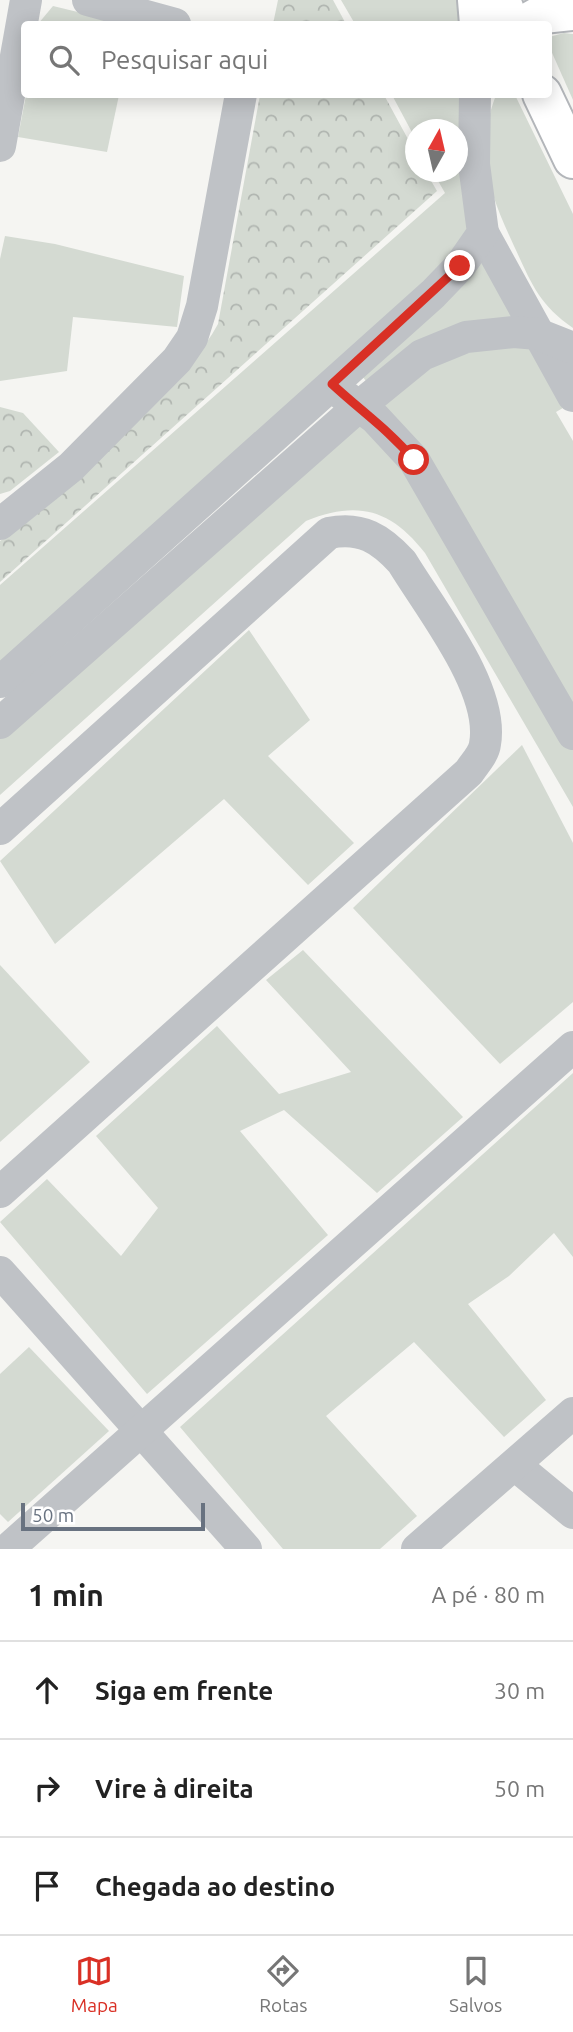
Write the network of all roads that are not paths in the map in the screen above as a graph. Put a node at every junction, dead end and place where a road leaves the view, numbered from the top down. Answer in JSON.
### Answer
{"nodes":[{"id":1,"x":26,"y":0,"type":"edge"},
{"id":2,"x":88,"y":0,"type":"edge"},
{"id":3,"x":573,"y":11,"type":"edge"},
{"id":4,"x":502,"y":14,"type":"edge"},
{"id":5,"x":22,"y":21,"type":"edge"},
{"id":6,"x":163,"y":21,"type":"edge"},
{"id":7,"x":21,"y":28,"type":"edge"},
{"id":8,"x":240,"y":98,"type":"edge"},
{"id":9,"x":475,"y":98,"type":"edge"},
{"id":10,"x":544,"y":98,"type":"edge"},
{"id":11,"x":0,"y":146,"type":"edge"},
{"id":12,"x":573,"y":159,"type":"edge"},
{"id":13,"x":482,"y":233,"type":"junction"},
{"id":14,"x":538,"y":334,"type":"junction"},
{"id":15,"x":573,"y":348,"type":"edge"},
{"id":16,"x":332,"y":384,"type":"junction"},
{"id":17,"x":573,"y":396,"type":"edge"},
{"id":18,"x":357,"y":408,"type":"junction"},
{"id":19,"x":0,"y":524,"type":"edge"},
{"id":20,"x":0,"y":682,"type":"edge"},
{"id":21,"x":0,"y":723,"type":"edge"},
{"id":22,"x":573,"y":734,"type":"edge"},
{"id":23,"x":0,"y":830,"type":"edge"},
{"id":24,"x":573,"y":1047,"type":"edge"},
{"id":25,"x":0,"y":1192,"type":"edge"},
{"id":26,"x":0,"y":1272,"type":"edge"},
{"id":27,"x":573,"y":1413,"type":"edge"},
{"id":28,"x":140,"y":1431,"type":"junction"},
{"id":29,"x":515,"y":1465,"type":"junction"},
{"id":30,"x":573,"y":1513,"type":"edge"},
{"id":31,"x":8,"y":1549,"type":"edge"},
{"id":32,"x":246,"y":1549,"type":"edge"},
{"id":33,"x":417,"y":1549,"type":"edge"}],
"edges":[{"from":1,"to":5,"type":"street"},
{"from":2,"to":6,"type":"street"},
{"from":3,"to":4,"type":"main road"},
{"from":7,"to":11,"type":"street"},
{"from":8,"to":19,"type":"street"},
{"from":9,"to":13,"type":"street"},
{"from":10,"to":12,"type":"main road"},
{"from":13,"to":14,"type":"street"},
{"from":13,"to":16,"type":"street"},
{"from":14,"to":15,"type":"street"},
{"from":14,"to":17,"type":"street"},
{"from":14,"to":18,"type":"street"},
{"from":16,"to":18,"type":"street"},
{"from":16,"to":20,"type":"street"},
{"from":18,"to":21,"type":"street"},
{"from":18,"to":22,"type":"street"},
{"from":23,"to":25,"type":"street"},
{"from":24,"to":28,"type":"street"},
{"from":26,"to":28,"type":"street"},
{"from":27,"to":29,"type":"street"},
{"from":28,"to":31,"type":"street"},
{"from":28,"to":32,"type":"street"},
{"from":29,"to":30,"type":"street"},
{"from":29,"to":33,"type":"street"}]}
